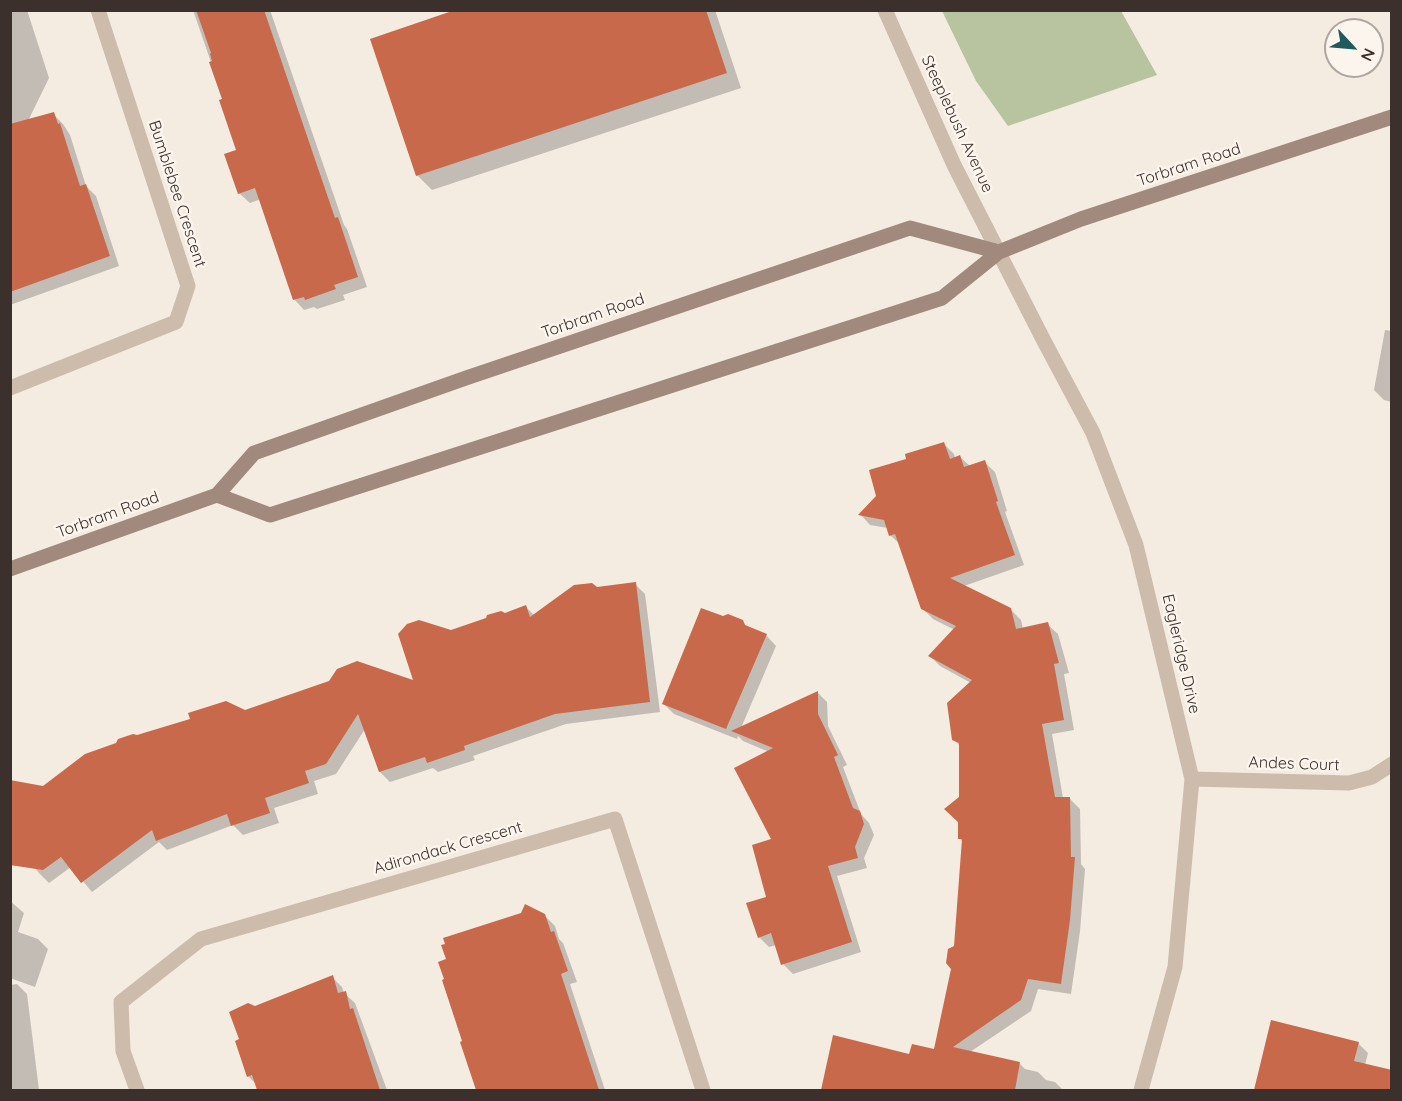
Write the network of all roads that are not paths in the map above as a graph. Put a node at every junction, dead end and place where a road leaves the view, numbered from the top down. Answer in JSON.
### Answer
{"nodes":[{"id":1,"x":98,"y":10,"type":"edge"},
{"id":2,"x":885,"y":10,"type":"edge"},
{"id":3,"x":1392,"y":117,"type":"edge"},
{"id":4,"x":999,"y":252,"type":"junction"},
{"id":5,"x":10,"y":388,"type":"edge"},
{"id":6,"x":217,"y":495,"type":"junction"},
{"id":7,"x":10,"y":569,"type":"edge"},
{"id":8,"x":1392,"y":764,"type":"edge"},
{"id":9,"x":1192,"y":778,"type":"junction"},
{"id":10,"x":137,"y":1090,"type":"edge"},
{"id":11,"x":703,"y":1090,"type":"edge"},
{"id":12,"x":1141,"y":1090,"type":"edge"}],
"edges":[{"from":1,"to":5,"type":"street","name":"Bumblebee Crescent"},
{"from":2,"to":4,"type":"street","name":"Steeplebush Avenue"},
{"from":3,"to":4,"type":"main road","name":"Torbram Road"},
{"from":4,"to":6,"type":"main road","name":"Torbram Road"},
{"from":4,"to":6,"type":"main road","name":"Torbram Road"},
{"from":4,"to":9,"type":"street","name":"Eagleridge Drive"},
{"from":6,"to":7,"type":"main road","name":"Torbram Road"},
{"from":8,"to":9,"type":"street","name":"Andes Court"},
{"from":9,"to":12,"type":"street","name":"Eagleridge Drive"},
{"from":10,"to":11,"type":"street","name":"Adirondack Crescent"}]}
